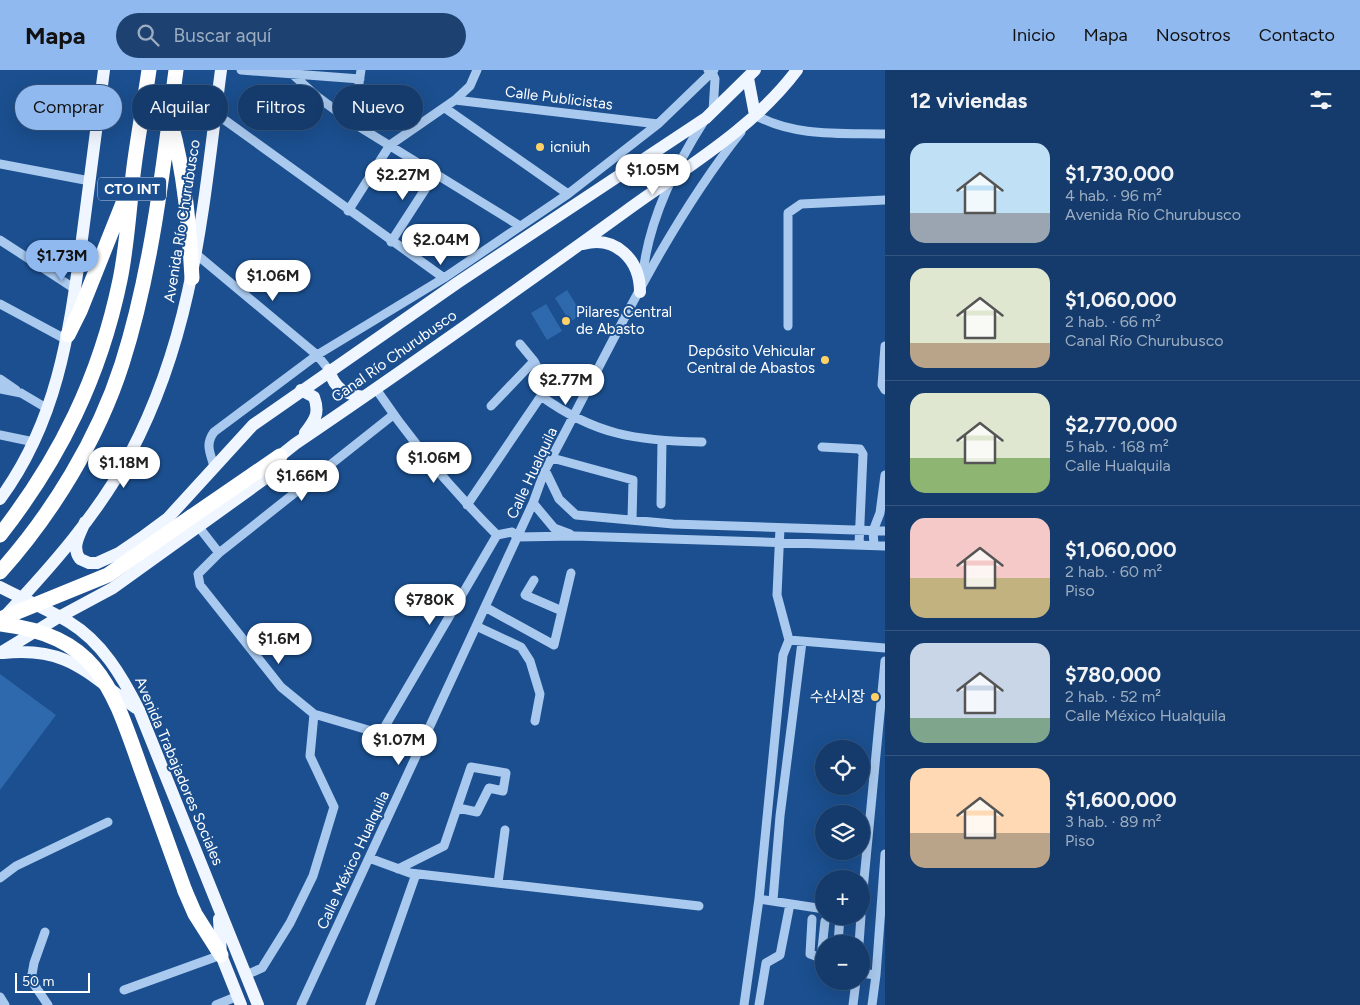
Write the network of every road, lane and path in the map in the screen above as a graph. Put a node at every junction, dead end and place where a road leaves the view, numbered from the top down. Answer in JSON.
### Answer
{"nodes":[{"id":1,"x":104,"y":70,"type":"edge"},
{"id":2,"x":149,"y":70,"type":"edge"},
{"id":3,"x":176,"y":70,"type":"edge"},
{"id":4,"x":221,"y":70,"type":"edge"},
{"id":5,"x":241,"y":70,"type":"edge"},
{"id":6,"x":477,"y":70,"type":"edge"},
{"id":7,"x":797,"y":70,"type":"edge"},
{"id":8,"x":711,"y":71,"type":"edge"},
{"id":9,"x":292,"y":74,"type":"junction"},
{"id":10,"x":361,"y":74,"type":"edge"},
{"id":11,"x":751,"y":74,"type":"edge"},
{"id":12,"x":174,"y":85,"type":"edge"},
{"id":13,"x":219,"y":85,"type":"edge"},
{"id":14,"x":455,"y":100,"type":"junction"},
{"id":15,"x":333,"y":108,"type":"edge"},
{"id":16,"x":445,"y":108,"type":"junction"},
{"id":17,"x":709,"y":115,"type":"junction"},
{"id":18,"x":754,"y":116,"type":"junction"},
{"id":19,"x":228,"y":123,"type":"edge"},
{"id":20,"x":658,"y":124,"type":"junction"},
{"id":21,"x":168,"y":130,"type":"edge"},
{"id":22,"x":173,"y":130,"type":"edge"},
{"id":23,"x":213,"y":130,"type":"edge"},
{"id":24,"x":365,"y":130,"type":"edge"},
{"id":25,"x":885,"y":134,"type":"edge"},
{"id":26,"x":390,"y":145,"type":"junction"},
{"id":27,"x":0,"y":164,"type":"edge"},
{"id":28,"x":134,"y":173,"type":"junction"},
{"id":29,"x":435,"y":174,"type":"junction"},
{"id":30,"x":675,"y":176,"type":"junction"},
{"id":31,"x":90,"y":181,"type":"junction"},
{"id":32,"x":568,"y":194,"type":"junction"},
{"id":33,"x":885,"y":200,"type":"edge"},
{"id":34,"x":348,"y":211,"type":"junction"},
{"id":35,"x":520,"y":226,"type":"junction"},
{"id":36,"x":0,"y":240,"type":"edge"},
{"id":37,"x":391,"y":242,"type":"junction"},
{"id":38,"x":578,"y":246,"type":"junction"},
{"id":39,"x":196,"y":254,"type":"junction"},
{"id":40,"x":192,"y":278,"type":"junction"},
{"id":41,"x":444,"y":278,"type":"junction"},
{"id":42,"x":75,"y":289,"type":"junction"},
{"id":43,"x":641,"y":290,"type":"junction"},
{"id":44,"x":0,"y":304,"type":"edge"},
{"id":45,"x":788,"y":326,"type":"dead end"},
{"id":46,"x":68,"y":337,"type":"junction"},
{"id":47,"x":520,"y":344,"type":"dead end"},
{"id":48,"x":885,"y":346,"type":"edge"},
{"id":49,"x":317,"y":355,"type":"junction"},
{"id":50,"x":534,"y":361,"type":"junction"},
{"id":51,"x":329,"y":370,"type":"junction"},
{"id":52,"x":0,"y":379,"type":"edge"},
{"id":53,"x":0,"y":389,"type":"edge"},
{"id":54,"x":376,"y":389,"type":"junction"},
{"id":55,"x":301,"y":390,"type":"junction"},
{"id":56,"x":885,"y":390,"type":"edge"},
{"id":57,"x":21,"y":393,"type":"junction"},
{"id":58,"x":541,"y":396,"type":"junction"},
{"id":59,"x":364,"y":398,"type":"junction"},
{"id":60,"x":491,"y":406,"type":"dead end"},
{"id":61,"x":48,"y":409,"type":"junction"},
{"id":62,"x":393,"y":415,"type":"junction"},
{"id":63,"x":573,"y":418,"type":"junction"},
{"id":64,"x":0,"y":434,"type":"edge"},
{"id":65,"x":34,"y":442,"type":"junction"},
{"id":66,"x":662,"y":442,"type":"junction"},
{"id":67,"x":702,"y":442,"type":"dead end"},
{"id":68,"x":295,"y":444,"type":"junction"},
{"id":69,"x":822,"y":447,"type":"dead end"},
{"id":70,"x":280,"y":456,"type":"joint"},
{"id":71,"x":552,"y":458,"type":"junction"},
{"id":72,"x":214,"y":466,"type":"junction"},
{"id":73,"x":545,"y":470,"type":"junction"},
{"id":74,"x":885,"y":474,"type":"edge"},
{"id":75,"x":0,"y":499,"type":"edge"},
{"id":76,"x":533,"y":503,"type":"junction"},
{"id":77,"x":660,"y":504,"type":"dead end"},
{"id":78,"x":467,"y":505,"type":"junction"},
{"id":79,"x":883,"y":513,"type":"edge"},
{"id":80,"x":632,"y":520,"type":"junction"},
{"id":81,"x":195,"y":521,"type":"junction"},
{"id":82,"x":85,"y":522,"type":"junction"},
{"id":83,"x":692,"y":524,"type":"junction"},
{"id":84,"x":780,"y":528,"type":"junction"},
{"id":85,"x":859,"y":531,"type":"junction"},
{"id":86,"x":874,"y":531,"type":"junction"},
{"id":87,"x":885,"y":531,"type":"edge"},
{"id":88,"x":0,"y":535,"type":"edge"},
{"id":89,"x":497,"y":535,"type":"junction"},
{"id":90,"x":518,"y":536,"type":"junction"},
{"id":91,"x":575,"y":536,"type":"junction"},
{"id":92,"x":692,"y":540,"type":"junction"},
{"id":93,"x":780,"y":542,"type":"junction"},
{"id":94,"x":859,"y":545,"type":"junction"},
{"id":95,"x":874,"y":545,"type":"junction"},
{"id":96,"x":885,"y":546,"type":"edge"},
{"id":97,"x":218,"y":553,"type":"junction"},
{"id":98,"x":0,"y":572,"type":"edge"},
{"id":99,"x":571,"y":573,"type":"dead end"},
{"id":100,"x":534,"y":580,"type":"dead end"},
{"id":101,"x":0,"y":586,"type":"edge"},
{"id":102,"x":22,"y":598,"type":"junction"},
{"id":103,"x":485,"y":607,"type":"junction"},
{"id":104,"x":562,"y":611,"type":"junction"},
{"id":105,"x":59,"y":616,"type":"junction"},
{"id":106,"x":0,"y":622,"type":"edge"},
{"id":107,"x":476,"y":626,"type":"junction"},
{"id":108,"x":789,"y":640,"type":"junction"},
{"id":109,"x":802,"y":642,"type":"junction"},
{"id":110,"x":885,"y":648,"type":"edge"},
{"id":111,"x":0,"y":653,"type":"edge"},
{"id":112,"x":885,"y":661,"type":"edge"},
{"id":113,"x":138,"y":710,"type":"junction"},
{"id":114,"x":314,"y":714,"type":"junction"},
{"id":115,"x":535,"y":722,"type":"dead end"},
{"id":116,"x":458,"y":808,"type":"junction"},
{"id":117,"x":108,"y":822,"type":"dead end"},
{"id":118,"x":505,"y":830,"type":"dead end"},
{"id":119,"x":885,"y":854,"type":"edge"},
{"id":120,"x":369,"y":858,"type":"junction"},
{"id":121,"x":398,"y":869,"type":"junction"},
{"id":122,"x":865,"y":870,"type":"edge"},
{"id":123,"x":416,"y":874,"type":"junction"},
{"id":124,"x":0,"y":878,"type":"edge"},
{"id":125,"x":498,"y":883,"type":"junction"},
{"id":126,"x":759,"y":899,"type":"junction"},
{"id":127,"x":773,"y":900,"type":"junction"},
{"id":128,"x":790,"y":904,"type":"junction"},
{"id":129,"x":699,"y":906,"type":"dead end"},
{"id":130,"x":815,"y":908,"type":"edge"},
{"id":131,"x":218,"y":910,"type":"junction"},
{"id":132,"x":812,"y":919,"type":"dead end"},
{"id":133,"x":45,"y":932,"type":"dead end"},
{"id":134,"x":221,"y":955,"type":"junction"},
{"id":135,"x":815,"y":956,"type":"edge"},
{"id":136,"x":750,"y":959,"type":"junction"},
{"id":137,"x":766,"y":963,"type":"junction"},
{"id":138,"x":870,"y":974,"type":"edge"},
{"id":139,"x":246,"y":975,"type":"junction"},
{"id":140,"x":876,"y":975,"type":"junction"},
{"id":141,"x":124,"y":990,"type":"dead end"},
{"id":142,"x":855,"y":990,"type":"edge"},
{"id":143,"x":0,"y":997,"type":"edge"},
{"id":144,"x":240,"y":1001,"type":"edge"},
{"id":145,"x":6,"y":1005,"type":"edge"},
{"id":146,"x":48,"y":1005,"type":"edge"},
{"id":147,"x":216,"y":1005,"type":"edge"},
{"id":148,"x":258,"y":1005,"type":"edge"},
{"id":149,"x":301,"y":1005,"type":"edge"},
{"id":150,"x":370,"y":1005,"type":"edge"},
{"id":151,"x":744,"y":1005,"type":"edge"},
{"id":152,"x":760,"y":1005,"type":"edge"},
{"id":153,"x":853,"y":1005,"type":"edge"},
{"id":154,"x":872,"y":1005,"type":"edge"}],
"edges":[{"from":1,"to":31,"type":"main road","number":"CTO INT"},
{"from":2,"to":28,"type":"highway","number":"CTO INT"},
{"from":3,"to":12,"type":"highway","number":"CTO INT"},
{"from":4,"to":13,"type":"main road","name":"Avenida Río Churubusco"},
{"from":5,"to":9,"type":"street"},
{"from":6,"to":14,"type":"street"},
{"from":7,"to":18,"type":"main road","name":"Canal Río Churubusco"},
{"from":8,"to":17,"type":"street"},
{"from":8,"to":20,"type":"street"},
{"from":9,"to":10,"type":"street"},
{"from":9,"to":15,"type":"street"},
{"from":11,"to":17,"type":"main road","name":"Canal Río Churubusco"},
{"from":11,"to":18,"type":"main road"},
{"from":14,"to":16,"type":"street"},
{"from":14,"to":20,"type":"street","name":"Calle Publicistas"},
{"from":16,"to":26,"type":"street"},
{"from":16,"to":32,"type":"street"},
{"from":17,"to":30,"type":"street","name":"Calle Hualquila"},
{"from":17,"to":51,"type":"main road","name":"Canal Río Churubusco"},
{"from":18,"to":25,"type":"street"},
{"from":18,"to":30,"type":"main road","name":"Canal Río Churubusco"},
{"from":18,"to":43,"type":"street","name":"Calle Hualquila"},
{"from":19,"to":34,"type":"street"},
{"from":20,"to":32,"type":"street"},
{"from":21,"to":98,"type":"highway","number":"CTO INT"},
{"from":22,"to":40,"type":"highway"},
{"from":23,"to":39,"type":"main road","name":"Avenida Río Churubusco"},
{"from":24,"to":26,"type":"street"},
{"from":26,"to":29,"type":"street"},
{"from":26,"to":34,"type":"street"},
{"from":27,"to":31,"type":"street"},
{"from":28,"to":46,"type":"highway"},
{"from":28,"to":88,"type":"highway","number":"CTO INT"},
{"from":29,"to":35,"type":"street"},
{"from":29,"to":37,"type":"street"},
{"from":30,"to":38,"type":"main road","name":"Canal Río Churubusco"},
{"from":30,"to":43,"type":"street","name":"Calle Hualquila"},
{"from":31,"to":42,"type":"main road","number":"CTO INT"},
{"from":32,"to":35,"type":"street"},
{"from":33,"to":45,"type":"street"},
{"from":34,"to":37,"type":"street"},
{"from":35,"to":41,"type":"street"},
{"from":36,"to":42,"type":"street"},
{"from":37,"to":41,"type":"street"},
{"from":38,"to":43,"type":"main road"},
{"from":38,"to":54,"type":"main road","name":"Canal Río Churubusco"},
{"from":39,"to":40,"type":"main road","name":"Avenida Río Churubusco"},
{"from":39,"to":49,"type":"street"},
{"from":40,"to":82,"type":"main road","name":"Avenida Río Churubusco"},
{"from":41,"to":49,"type":"street"},
{"from":42,"to":46,"type":"main road","number":"CTO INT"},
{"from":43,"to":63,"type":"street","name":"Calle Hualquila"},
{"from":44,"to":46,"type":"street"},
{"from":46,"to":61,"type":"main road","number":"CTO INT"},
{"from":47,"to":50,"type":"street"},
{"from":48,"to":56,"type":"street"},
{"from":49,"to":51,"type":"street"},
{"from":49,"to":72,"type":"street"},
{"from":50,"to":58,"type":"street"},
{"from":50,"to":60,"type":"street"},
{"from":51,"to":55,"type":"main road","name":"Canal Río Churubusco"},
{"from":51,"to":59,"type":"main road"},
{"from":52,"to":57,"type":"street"},
{"from":53,"to":57,"type":"street"},
{"from":54,"to":59,"type":"main road","name":"Canal Río Churubusco"},
{"from":54,"to":62,"type":"street"},
{"from":55,"to":68,"type":"main road"},
{"from":55,"to":72,"type":"main road","name":"Canal Río Churubusco"},
{"from":57,"to":61,"type":"street"},
{"from":58,"to":63,"type":"street"},
{"from":58,"to":78,"type":"street"},
{"from":59,"to":68,"type":"main road","name":"Canal Río Churubusco"},
{"from":61,"to":65,"type":"main road","number":"CTO INT"},
{"from":62,"to":78,"type":"street"},
{"from":62,"to":97,"type":"street"},
{"from":63,"to":66,"type":"street"},
{"from":63,"to":71,"type":"street","name":"Calle Hualquila"},
{"from":64,"to":65,"type":"street"},
{"from":65,"to":75,"type":"main road","number":"CTO INT"},
{"from":66,"to":67,"type":"street"},
{"from":66,"to":77,"type":"street"},
{"from":68,"to":70,"type":"main road","name":"Canal Río Churubusco"},
{"from":69,"to":85,"type":"street"},
{"from":70,"to":81,"type":"highway"},
{"from":71,"to":73,"type":"street","name":"Calle Hualquila"},
{"from":71,"to":80,"type":"street"},
{"from":72,"to":82,"type":"main road","name":"Canal Río Churubusco"},
{"from":73,"to":76,"type":"street","name":"Calle Hualquila"},
{"from":73,"to":80,"type":"street"},
{"from":74,"to":79,"type":"street"},
{"from":76,"to":90,"type":"street","name":"Calle Hualquila"},
{"from":76,"to":91,"type":"street"},
{"from":78,"to":89,"type":"street"},
{"from":79,"to":86,"type":"street"},
{"from":80,"to":83,"type":"street"},
{"from":81,"to":97,"type":"street"},
{"from":81,"to":105,"type":"main road"},
{"from":81,"to":106,"type":"highway","bridge":true},
{"from":82,"to":102,"type":"main road","name":"Avenida Río Churubusco"},
{"from":83,"to":84,"type":"street"},
{"from":83,"to":92,"type":"street"},
{"from":84,"to":85,"type":"street"},
{"from":84,"to":93,"type":"street"},
{"from":85,"to":86,"type":"street"},
{"from":85,"to":94,"type":"street"},
{"from":86,"to":87,"type":"street"},
{"from":86,"to":95,"type":"street"},
{"from":89,"to":90,"type":"street"},
{"from":89,"to":114,"type":"street"},
{"from":90,"to":91,"type":"street"},
{"from":90,"to":103,"type":"street","name":"Calle México Hualquila"},
{"from":91,"to":92,"type":"street"},
{"from":92,"to":93,"type":"street"},
{"from":93,"to":94,"type":"street"},
{"from":93,"to":108,"type":"street"},
{"from":94,"to":95,"type":"street"},
{"from":95,"to":96,"type":"street"},
{"from":97,"to":114,"type":"street"},
{"from":99,"to":104,"type":"street"},
{"from":100,"to":104,"type":"street"},
{"from":101,"to":102,"type":"main road","name":"Avenida Trabajadores Sociales"},
{"from":102,"to":105,"type":"main road","name":"Avenida Trabajadores Sociales"},
{"from":102,"to":106,"type":"main road","name":"Avenida Río Churubusco"},
{"from":103,"to":104,"type":"street"},
{"from":103,"to":107,"type":"street","name":"Calle México Hualquila"},
{"from":105,"to":111,"type":"main road"},
{"from":105,"to":113,"type":"main road","name":"Avenida Trabajadores Sociales"},
{"from":106,"to":134,"type":"highway","bridge":true},
{"from":107,"to":115,"type":"street"},
{"from":107,"to":120,"type":"street","name":"Calle México Hualquila"},
{"from":108,"to":109,"type":"street"},
{"from":108,"to":126,"type":"street"},
{"from":109,"to":110,"type":"street"},
{"from":109,"to":127,"type":"street"},
{"from":111,"to":113,"type":"main road"},
{"from":112,"to":122,"type":"street"},
{"from":113,"to":131,"type":"main road","name":"Avenida Trabajadores Sociales"},
{"from":114,"to":139,"type":"street"},
{"from":116,"to":116,"type":"street"},
{"from":116,"to":121,"type":"street"},
{"from":117,"to":124,"type":"street"},
{"from":118,"to":125,"type":"street"},
{"from":119,"to":140,"type":"street"},
{"from":120,"to":121,"type":"street"},
{"from":120,"to":149,"type":"street","name":"Calle México Hualquila"},
{"from":121,"to":123,"type":"street"},
{"from":123,"to":125,"type":"street"},
{"from":123,"to":150,"type":"street"},
{"from":125,"to":129,"type":"street"},
{"from":126,"to":127,"type":"street"},
{"from":126,"to":136,"type":"street"},
{"from":127,"to":128,"type":"street"},
{"from":128,"to":130,"type":"street"},
{"from":128,"to":137,"type":"street"},
{"from":131,"to":134,"type":"main road","name":"Avenida Trabajadores Sociales"},
{"from":131,"to":139,"type":"main road","name":"Avenida Trabajadores Sociales"},
{"from":132,"to":135,"type":"street"},
{"from":133,"to":146,"type":"street"},
{"from":134,"to":141,"type":"street"},
{"from":134,"to":144,"type":"main road","name":"Avenida Trabajadores Sociales"},
{"from":136,"to":137,"type":"street"},
{"from":136,"to":151,"type":"street"},
{"from":137,"to":152,"type":"street"},
{"from":138,"to":140,"type":"street"},
{"from":139,"to":148,"type":"main road","name":"Avenida Trabajadores Sociales"},
{"from":140,"to":154,"type":"street"},
{"from":142,"to":153,"type":"street"},
{"from":143,"to":145,"type":"street"},
{"from":144,"to":147,"type":"street"}]}
